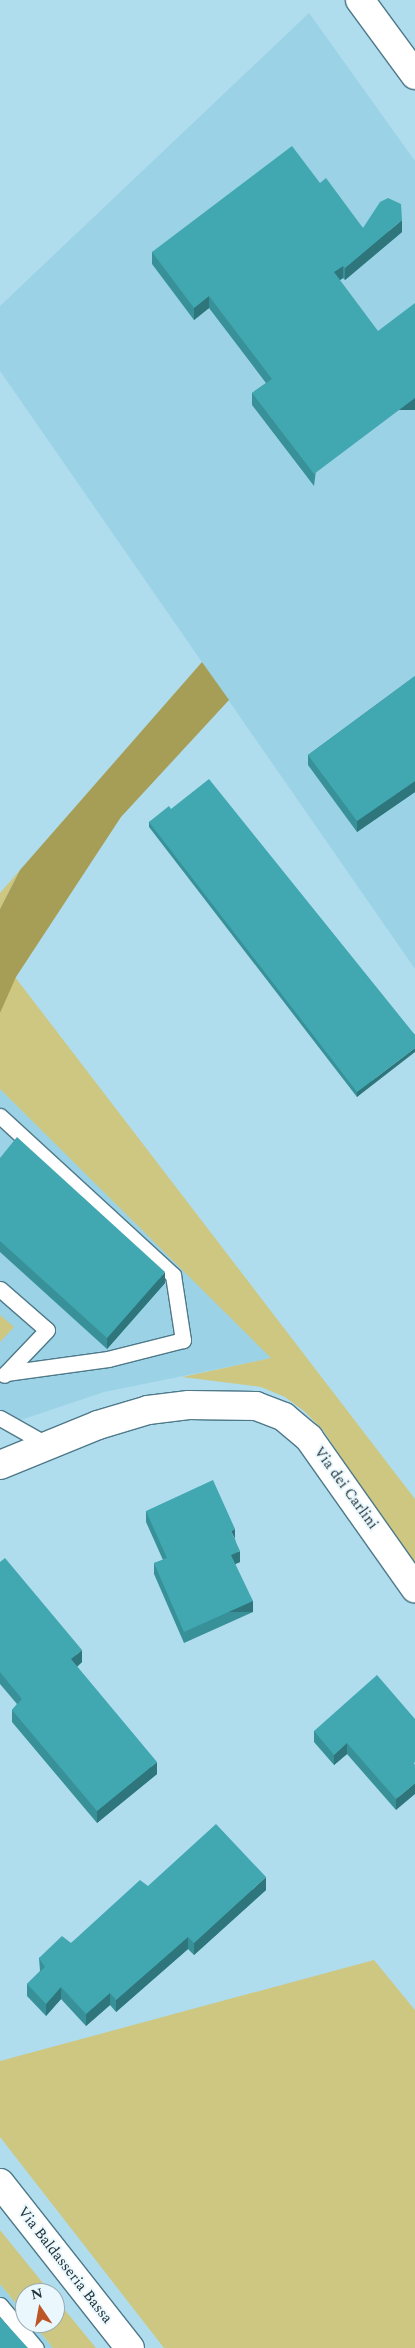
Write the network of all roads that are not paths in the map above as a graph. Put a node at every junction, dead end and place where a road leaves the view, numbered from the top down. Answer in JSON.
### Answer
{"nodes":[{"id":1,"x":360,"y":0,"type":"edge"},
{"id":2,"x":415,"y":75,"type":"edge"},
{"id":3,"x":0,"y":1116,"type":"edge"},
{"id":4,"x":0,"y":1289,"type":"edge"},
{"id":5,"x":3,"y":1376,"type":"edge"},
{"id":6,"x":0,"y":1418,"type":"edge"},
{"id":7,"x":48,"y":1445,"type":"junction"},
{"id":8,"x":0,"y":1465,"type":"edge"},
{"id":9,"x":415,"y":1588,"type":"edge"},
{"id":10,"x":0,"y":2183,"type":"edge"},
{"id":11,"x":0,"y":2305,"type":"edge"},
{"id":12,"x":36,"y":2348,"type":"edge"},
{"id":13,"x":130,"y":2348,"type":"edge"}],
"edges":[{"from":1,"to":2,"type":"street"},
{"from":3,"to":5,"type":"lane"},
{"from":4,"to":5,"type":"lane"},
{"from":6,"to":7,"type":"lane"},
{"from":7,"to":8,"type":"street","name":"Via dei Carlini"},
{"from":7,"to":9,"type":"street","name":"Via dei Carlini"},
{"from":10,"to":13,"type":"street","name":"Via Baldasseria Bassa"},
{"from":11,"to":12,"type":"lane"}]}
